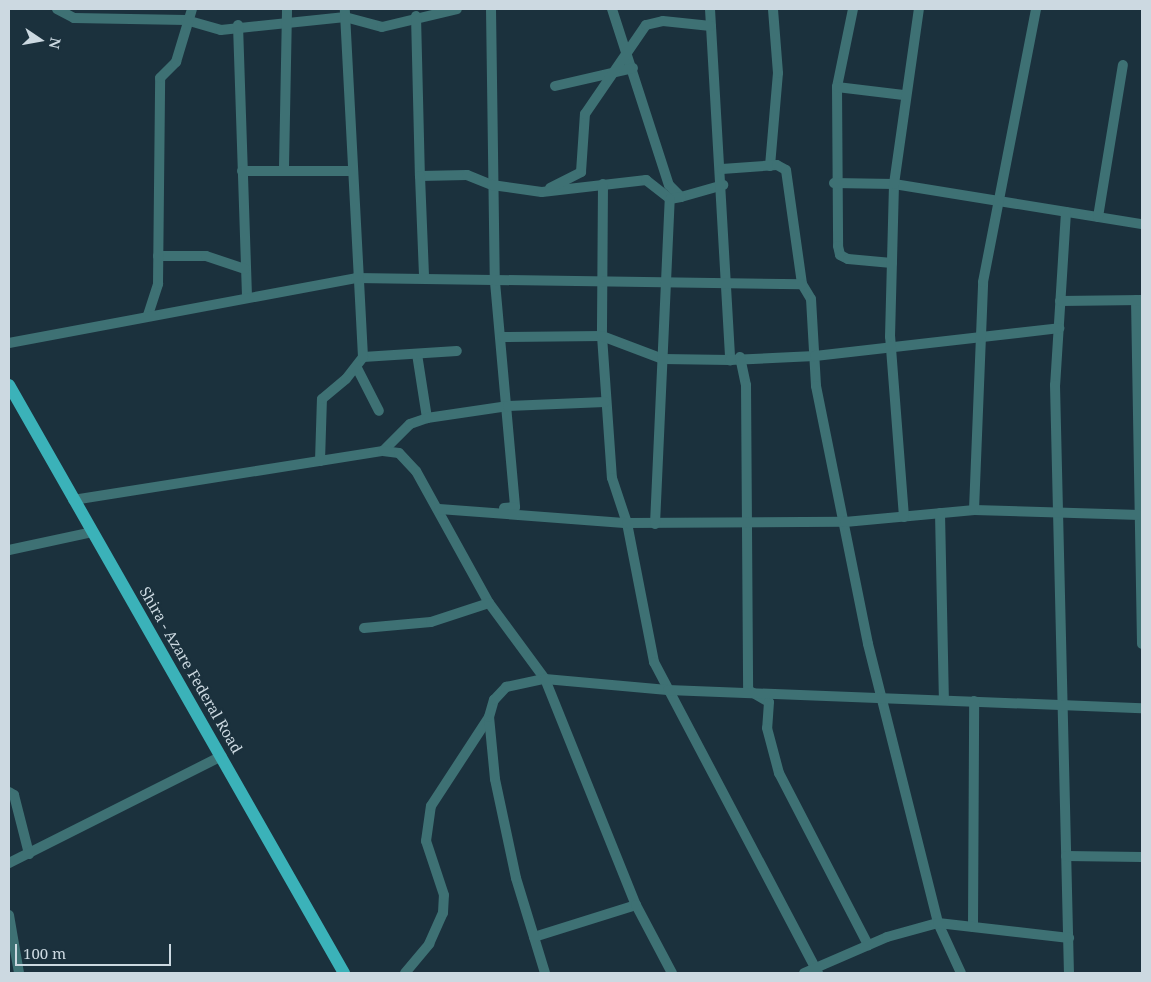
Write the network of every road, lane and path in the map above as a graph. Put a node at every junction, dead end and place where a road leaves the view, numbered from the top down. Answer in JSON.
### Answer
{"nodes":[{"id":1,"x":57,"y":9,"type":"edge"},
{"id":2,"x":192,"y":9,"type":"edge"},
{"id":3,"x":287,"y":9,"type":"edge"},
{"id":4,"x":458,"y":9,"type":"edge"},
{"id":5,"x":491,"y":9,"type":"edge"},
{"id":6,"x":612,"y":9,"type":"edge"},
{"id":7,"x":710,"y":9,"type":"edge"},
{"id":8,"x":773,"y":9,"type":"edge"},
{"id":9,"x":853,"y":9,"type":"edge"},
{"id":10,"x":919,"y":9,"type":"edge"},
{"id":11,"x":1036,"y":9,"type":"edge"},
{"id":12,"x":345,"y":13,"type":"edge"},
{"id":13,"x":416,"y":16,"type":"junction"},
{"id":14,"x":186,"y":20,"type":"junction"},
{"id":15,"x":287,"y":20,"type":"junction"},
{"id":16,"x":238,"y":25,"type":"junction"},
{"id":17,"x":711,"y":26,"type":"junction"},
{"id":18,"x":626,"y":50,"type":"junction"},
{"id":19,"x":1123,"y":65,"type":"dead end"},
{"id":20,"x":633,"y":68,"type":"junction"},
{"id":21,"x":612,"y":73,"type":"junction"},
{"id":22,"x":555,"y":86,"type":"dead end"},
{"id":23,"x":837,"y":87,"type":"junction"},
{"id":24,"x":904,"y":95,"type":"junction"},
{"id":25,"x":770,"y":166,"type":"junction"},
{"id":26,"x":284,"y":167,"type":"junction"},
{"id":27,"x":722,"y":169,"type":"junction"},
{"id":28,"x":242,"y":171,"type":"junction"},
{"id":29,"x":350,"y":171,"type":"junction"},
{"id":30,"x":420,"y":176,"type":"junction"},
{"id":31,"x":834,"y":183,"type":"junction"},
{"id":32,"x":603,"y":184,"type":"junction"},
{"id":33,"x":894,"y":184,"type":"junction"},
{"id":34,"x":492,"y":185,"type":"junction"},
{"id":35,"x":723,"y":185,"type":"junction"},
{"id":36,"x":542,"y":192,"type":"junction"},
{"id":37,"x":681,"y":197,"type":"junction"},
{"id":38,"x":670,"y":199,"type":"junction"},
{"id":39,"x":998,"y":199,"type":"junction"},
{"id":40,"x":1066,"y":212,"type":"junction"},
{"id":41,"x":1098,"y":217,"type":"junction"},
{"id":42,"x":1142,"y":224,"type":"edge"},
{"id":43,"x":158,"y":256,"type":"junction"},
{"id":44,"x":892,"y":262,"type":"junction"},
{"id":45,"x":245,"y":269,"type":"junction"},
{"id":46,"x":424,"y":276,"type":"junction"},
{"id":47,"x":356,"y":278,"type":"junction"},
{"id":48,"x":604,"y":278,"type":"junction"},
{"id":49,"x":665,"y":280,"type":"junction"},
{"id":50,"x":495,"y":282,"type":"junction"},
{"id":51,"x":802,"y":284,"type":"junction"},
{"id":52,"x":726,"y":285,"type":"junction"},
{"id":53,"x":247,"y":297,"type":"junction"},
{"id":54,"x":1139,"y":300,"type":"edge"},
{"id":55,"x":1060,"y":302,"type":"junction"},
{"id":56,"x":148,"y":315,"type":"junction"},
{"id":57,"x":1059,"y":328,"type":"junction"},
{"id":58,"x":602,"y":336,"type":"junction"},
{"id":59,"x":502,"y":337,"type":"junction"},
{"id":60,"x":980,"y":338,"type":"junction"},
{"id":61,"x":9,"y":343,"type":"edge"},
{"id":62,"x":891,"y":346,"type":"junction"},
{"id":63,"x":457,"y":351,"type":"dead end"},
{"id":64,"x":417,"y":354,"type":"junction"},
{"id":65,"x":815,"y":356,"type":"junction"},
{"id":66,"x":363,"y":357,"type":"junction"},
{"id":67,"x":735,"y":358,"type":"junction"},
{"id":68,"x":663,"y":359,"type":"junction"},
{"id":69,"x":357,"y":368,"type":"junction"},
{"id":70,"x":9,"y":384,"type":"edge"},
{"id":71,"x":605,"y":402,"type":"junction"},
{"id":72,"x":508,"y":406,"type":"junction"},
{"id":73,"x":379,"y":411,"type":"dead end"},
{"id":74,"x":427,"y":418,"type":"junction"},
{"id":75,"x":397,"y":437,"type":"junction"},
{"id":76,"x":383,"y":451,"type":"junction"},
{"id":77,"x":399,"y":454,"type":"junction"},
{"id":78,"x":320,"y":461,"type":"junction"},
{"id":79,"x":73,"y":500,"type":"junction"},
{"id":80,"x":439,"y":509,"type":"junction"},
{"id":81,"x":974,"y":510,"type":"junction"},
{"id":82,"x":478,"y":512,"type":"junction"},
{"id":83,"x":1059,"y":513,"type":"junction"},
{"id":84,"x":940,"y":514,"type":"junction"},
{"id":85,"x":1140,"y":515,"type":"junction"},
{"id":86,"x":904,"y":517,"type":"junction"},
{"id":87,"x":845,"y":522,"type":"junction"},
{"id":88,"x":627,"y":523,"type":"junction"},
{"id":89,"x":655,"y":524,"type":"junction"},
{"id":90,"x":746,"y":524,"type":"junction"},
{"id":91,"x":92,"y":532,"type":"junction"},
{"id":92,"x":9,"y":550,"type":"edge"},
{"id":93,"x":489,"y":603,"type":"junction"},
{"id":94,"x":364,"y":628,"type":"dead end"},
{"id":95,"x":1142,"y":644,"type":"edge"},
{"id":96,"x":545,"y":680,"type":"junction"},
{"id":97,"x":668,"y":690,"type":"junction"},
{"id":98,"x":748,"y":690,"type":"junction"},
{"id":99,"x":881,"y":697,"type":"junction"},
{"id":100,"x":944,"y":700,"type":"junction"},
{"id":101,"x":974,"y":701,"type":"junction"},
{"id":102,"x":1063,"y":705,"type":"junction"},
{"id":103,"x":1142,"y":708,"type":"edge"},
{"id":104,"x":490,"y":717,"type":"junction"},
{"id":105,"x":222,"y":756,"type":"junction"},
{"id":106,"x":9,"y":792,"type":"edge"},
{"id":107,"x":29,"y":854,"type":"junction"},
{"id":108,"x":1066,"y":856,"type":"junction"},
{"id":109,"x":1142,"y":858,"type":"edge"},
{"id":110,"x":9,"y":863,"type":"edge"},
{"id":111,"x":636,"y":906,"type":"junction"},
{"id":112,"x":9,"y":916,"type":"edge"},
{"id":113,"x":938,"y":923,"type":"junction"},
{"id":114,"x":973,"y":927,"type":"junction"},
{"id":115,"x":534,"y":937,"type":"junction"},
{"id":116,"x":1069,"y":938,"type":"junction"},
{"id":117,"x":868,"y":946,"type":"junction"},
{"id":118,"x":816,"y":971,"type":"edge"},
{"id":119,"x":19,"y":973,"type":"edge"},
{"id":120,"x":344,"y":973,"type":"edge"},
{"id":121,"x":405,"y":973,"type":"edge"},
{"id":122,"x":546,"y":973,"type":"edge"},
{"id":123,"x":672,"y":973,"type":"edge"},
{"id":124,"x":804,"y":973,"type":"edge"},
{"id":125,"x":961,"y":973,"type":"edge"},
{"id":126,"x":1069,"y":973,"type":"edge"}],
"edges":[{"from":1,"to":14,"type":"street"},
{"from":2,"to":14,"type":"street"},
{"from":3,"to":15,"type":"street"},
{"from":4,"to":13,"type":"street"},
{"from":5,"to":34,"type":"street"},
{"from":6,"to":18,"type":"street"},
{"from":7,"to":17,"type":"street"},
{"from":8,"to":25,"type":"street"},
{"from":9,"to":23,"type":"street"},
{"from":10,"to":24,"type":"street"},
{"from":11,"to":39,"type":"street"},
{"from":12,"to":13,"type":"street"},
{"from":12,"to":15,"type":"street"},
{"from":12,"to":29,"type":"street"},
{"from":13,"to":30,"type":"street"},
{"from":14,"to":16,"type":"street"},
{"from":14,"to":43,"type":"street"},
{"from":15,"to":16,"type":"street"},
{"from":15,"to":26,"type":"street"},
{"from":16,"to":28,"type":"street"},
{"from":17,"to":18,"type":"street"},
{"from":17,"to":27,"type":"street"},
{"from":18,"to":20,"type":"street"},
{"from":18,"to":21,"type":"street"},
{"from":19,"to":41,"type":"street"},
{"from":20,"to":21,"type":"street"},
{"from":20,"to":37,"type":"street"},
{"from":21,"to":22,"type":"street"},
{"from":21,"to":36,"type":"street"},
{"from":23,"to":24,"type":"street"},
{"from":23,"to":31,"type":"street"},
{"from":24,"to":33,"type":"street"},
{"from":25,"to":27,"type":"street"},
{"from":25,"to":51,"type":"street"},
{"from":26,"to":28,"type":"street"},
{"from":26,"to":29,"type":"street"},
{"from":27,"to":35,"type":"street"},
{"from":28,"to":45,"type":"street"},
{"from":29,"to":47,"type":"street"},
{"from":30,"to":34,"type":"street"},
{"from":30,"to":46,"type":"street"},
{"from":31,"to":33,"type":"street"},
{"from":31,"to":44,"type":"street"},
{"from":32,"to":36,"type":"street"},
{"from":32,"to":38,"type":"street"},
{"from":32,"to":48,"type":"street"},
{"from":33,"to":39,"type":"street"},
{"from":33,"to":44,"type":"street"},
{"from":34,"to":36,"type":"street"},
{"from":34,"to":50,"type":"street"},
{"from":35,"to":37,"type":"street"},
{"from":35,"to":52,"type":"street"},
{"from":37,"to":38,"type":"street"},
{"from":38,"to":49,"type":"street"},
{"from":39,"to":40,"type":"street"},
{"from":39,"to":60,"type":"street"},
{"from":40,"to":41,"type":"street"},
{"from":40,"to":55,"type":"street"},
{"from":41,"to":42,"type":"street"},
{"from":43,"to":45,"type":"street"},
{"from":43,"to":56,"type":"street"},
{"from":44,"to":62,"type":"street"},
{"from":45,"to":53,"type":"street"},
{"from":46,"to":47,"type":"street"},
{"from":46,"to":50,"type":"street"},
{"from":47,"to":53,"type":"street"},
{"from":47,"to":66,"type":"street"},
{"from":48,"to":49,"type":"street"},
{"from":48,"to":50,"type":"street"},
{"from":48,"to":58,"type":"street"},
{"from":49,"to":52,"type":"street"},
{"from":49,"to":68,"type":"street"},
{"from":50,"to":59,"type":"street"},
{"from":51,"to":52,"type":"street"},
{"from":51,"to":65,"type":"street"},
{"from":52,"to":67,"type":"street"},
{"from":53,"to":56,"type":"street"},
{"from":54,"to":55,"type":"street"},
{"from":54,"to":85,"type":"street"},
{"from":55,"to":57,"type":"street"},
{"from":56,"to":61,"type":"street"},
{"from":57,"to":60,"type":"street"},
{"from":57,"to":83,"type":"street"},
{"from":58,"to":59,"type":"street"},
{"from":58,"to":68,"type":"street"},
{"from":58,"to":71,"type":"street"},
{"from":59,"to":72,"type":"street"},
{"from":60,"to":62,"type":"street"},
{"from":60,"to":81,"type":"street"},
{"from":62,"to":65,"type":"street"},
{"from":62,"to":86,"type":"street"},
{"from":63,"to":64,"type":"street"},
{"from":64,"to":66,"type":"street"},
{"from":64,"to":74,"type":"street"},
{"from":65,"to":67,"type":"street"},
{"from":65,"to":87,"type":"street"},
{"from":66,"to":69,"type":"street"},
{"from":67,"to":68,"type":"street"},
{"from":67,"to":90,"type":"street"},
{"from":68,"to":89,"type":"street"},
{"from":69,"to":73,"type":"street"},
{"from":69,"to":78,"type":"street"},
{"from":70,"to":79,"type":"main road","name":"Shira - Azare Federal Road"},
{"from":71,"to":72,"type":"street"},
{"from":71,"to":88,"type":"street"},
{"from":72,"to":74,"type":"street"},
{"from":72,"to":82,"type":"street"},
{"from":74,"to":75,"type":"street"},
{"from":75,"to":76,"type":"street"},
{"from":75,"to":77,"type":"street"},
{"from":76,"to":77,"type":"street"},
{"from":76,"to":78,"type":"street"},
{"from":77,"to":80,"type":"street"},
{"from":78,"to":79,"type":"street"},
{"from":79,"to":91,"type":"main road","name":"Shira - Azare Federal Road"},
{"from":80,"to":82,"type":"street"},
{"from":80,"to":93,"type":"street"},
{"from":81,"to":83,"type":"street"},
{"from":81,"to":84,"type":"street"},
{"from":82,"to":88,"type":"street"},
{"from":83,"to":85,"type":"street"},
{"from":83,"to":102,"type":"street"},
{"from":84,"to":86,"type":"street"},
{"from":84,"to":100,"type":"street"},
{"from":85,"to":95,"type":"street"},
{"from":86,"to":87,"type":"street"},
{"from":87,"to":90,"type":"street"},
{"from":87,"to":99,"type":"street"},
{"from":88,"to":89,"type":"street"},
{"from":88,"to":97,"type":"street"},
{"from":89,"to":90,"type":"street"},
{"from":90,"to":98,"type":"street"},
{"from":91,"to":92,"type":"street"},
{"from":91,"to":105,"type":"main road","name":"Shira - Azare Federal Road"},
{"from":93,"to":94,"type":"street"},
{"from":93,"to":96,"type":"street"},
{"from":96,"to":97,"type":"street"},
{"from":96,"to":104,"type":"street"},
{"from":96,"to":111,"type":"street"},
{"from":97,"to":98,"type":"street"},
{"from":97,"to":118,"type":"street"},
{"from":98,"to":99,"type":"street"},
{"from":98,"to":117,"type":"street"},
{"from":99,"to":100,"type":"street"},
{"from":99,"to":113,"type":"street"},
{"from":100,"to":101,"type":"street"},
{"from":101,"to":102,"type":"street"},
{"from":101,"to":114,"type":"street"},
{"from":102,"to":103,"type":"street"},
{"from":102,"to":108,"type":"street"},
{"from":104,"to":115,"type":"street"},
{"from":104,"to":121,"type":"street"},
{"from":105,"to":107,"type":"street"},
{"from":105,"to":120,"type":"main road","name":"Shira - Azare Federal Road"},
{"from":106,"to":107,"type":"street"},
{"from":107,"to":110,"type":"street"},
{"from":108,"to":109,"type":"street"},
{"from":108,"to":116,"type":"street"},
{"from":111,"to":115,"type":"street"},
{"from":111,"to":123,"type":"street"},
{"from":112,"to":119,"type":"street"},
{"from":113,"to":114,"type":"street"},
{"from":113,"to":117,"type":"street"},
{"from":113,"to":125,"type":"street"},
{"from":114,"to":116,"type":"street"},
{"from":115,"to":122,"type":"street"},
{"from":116,"to":126,"type":"street"},
{"from":117,"to":118,"type":"street"},
{"from":118,"to":124,"type":"street"}]}
